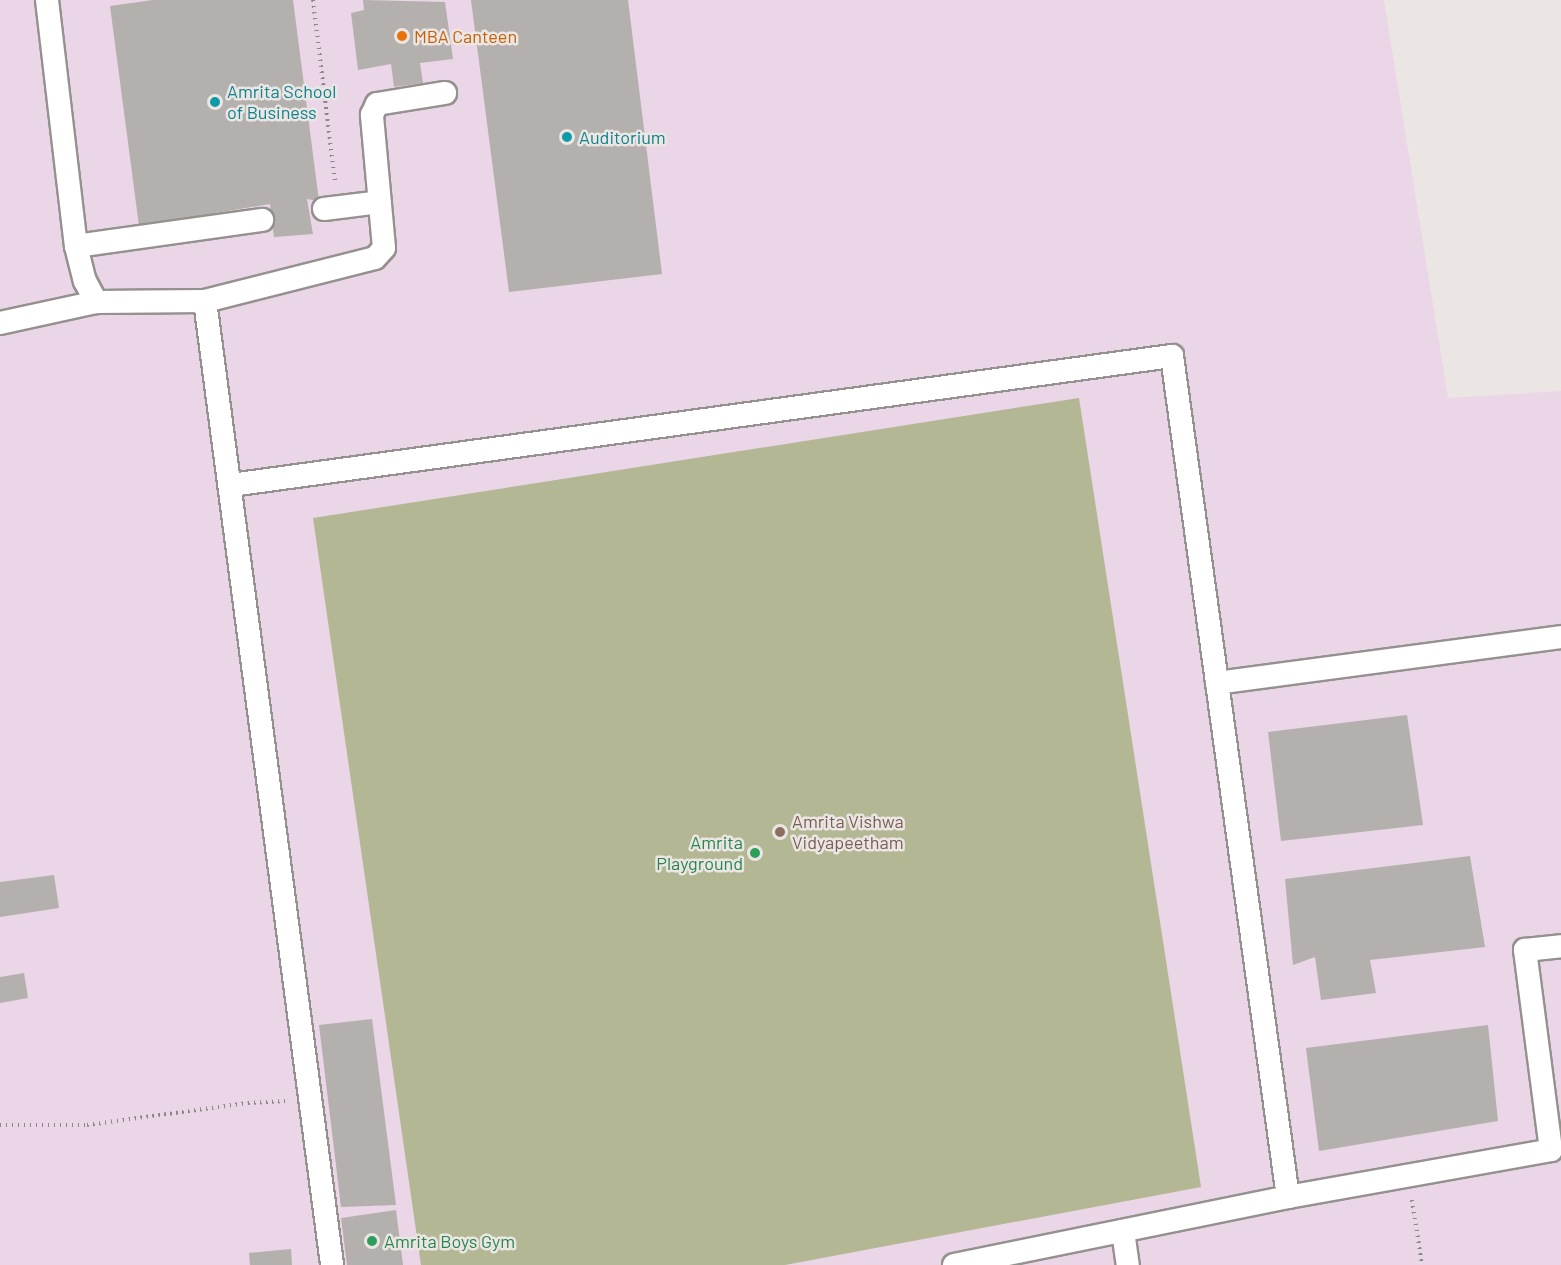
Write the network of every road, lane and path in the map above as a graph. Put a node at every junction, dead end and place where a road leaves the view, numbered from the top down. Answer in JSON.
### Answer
{"nodes":[{"id":1,"x":47,"y":0,"type":"edge"},
{"id":2,"x":313,"y":0,"type":"edge"},
{"id":3,"x":445,"y":93,"type":"dead end"},
{"id":4,"x":380,"y":202,"type":"junction"},
{"id":5,"x":331,"y":208,"type":"joint"},
{"id":6,"x":262,"y":220,"type":"dead end"},
{"id":7,"x":76,"y":246,"type":"junction"},
{"id":8,"x":205,"y":301,"type":"junction"},
{"id":9,"x":96,"y":302,"type":"junction"},
{"id":10,"x":0,"y":323,"type":"edge"},
{"id":11,"x":231,"y":485,"type":"junction"},
{"id":12,"x":1561,"y":638,"type":"edge"},
{"id":13,"x":1217,"y":683,"type":"junction"},
{"id":14,"x":1561,"y":946,"type":"edge"},
{"id":15,"x":285,"y":1101,"type":"dead end"},
{"id":16,"x":0,"y":1125,"type":"edge"},
{"id":17,"x":1409,"y":1176,"type":"junction"},
{"id":18,"x":1288,"y":1197,"type":"junction"},
{"id":19,"x":1123,"y":1231,"type":"junction"},
{"id":20,"x":332,"y":1265,"type":"edge"},
{"id":21,"x":954,"y":1265,"type":"edge"},
{"id":22,"x":1128,"y":1265,"type":"edge"},
{"id":23,"x":1422,"y":1265,"type":"edge"}],
"edges":[{"from":1,"to":7,"type":"street"},
{"from":2,"to":5,"type":"path"},
{"from":3,"to":4,"type":"street"},
{"from":4,"to":5,"type":"street"},
{"from":4,"to":8,"type":"street"},
{"from":6,"to":7,"type":"street"},
{"from":7,"to":9,"type":"street"},
{"from":8,"to":9,"type":"street"},
{"from":8,"to":11,"type":"street"},
{"from":9,"to":10,"type":"street"},
{"from":11,"to":13,"type":"street"},
{"from":11,"to":20,"type":"street"},
{"from":12,"to":13,"type":"street"},
{"from":13,"to":18,"type":"street"},
{"from":14,"to":17,"type":"street"},
{"from":15,"to":16,"type":"path"},
{"from":17,"to":18,"type":"street"},
{"from":17,"to":23,"type":"path"},
{"from":18,"to":19,"type":"street"},
{"from":19,"to":21,"type":"street"},
{"from":19,"to":22,"type":"street"}]}
